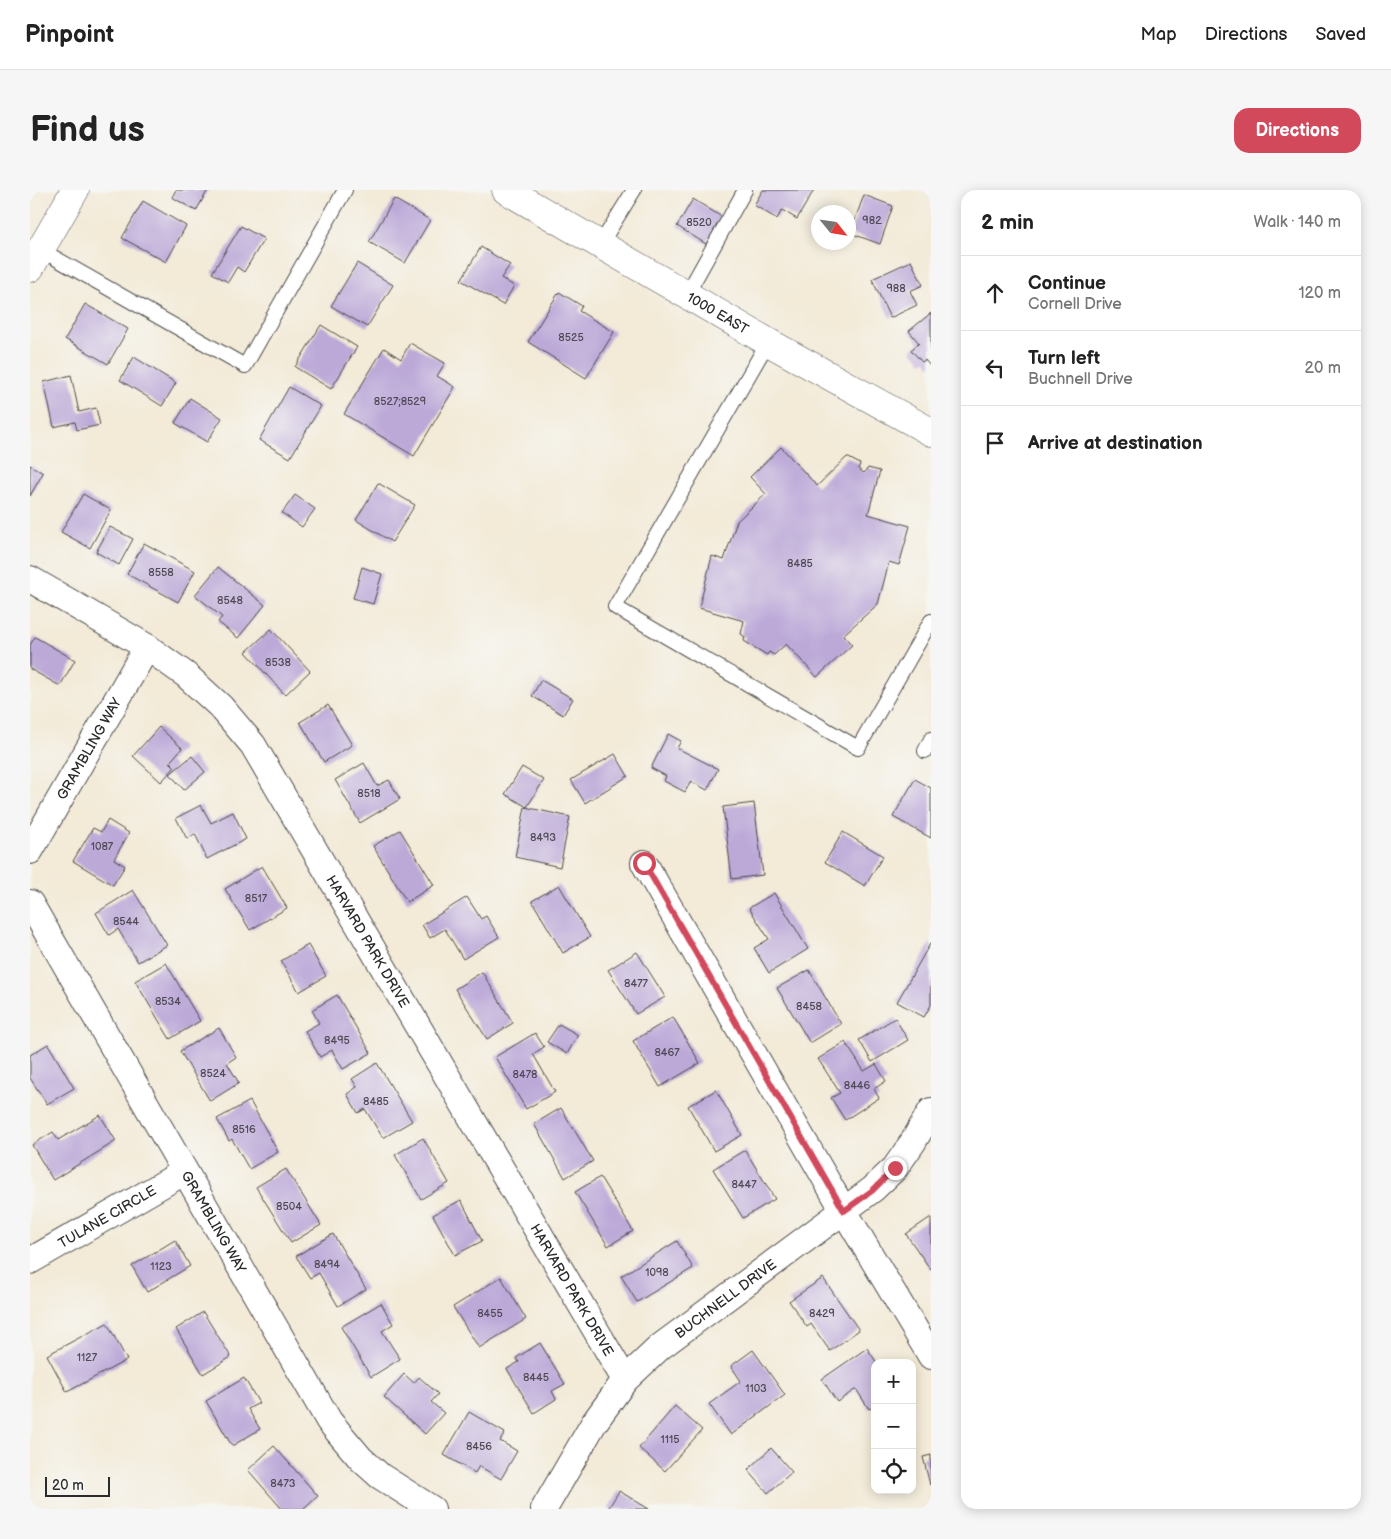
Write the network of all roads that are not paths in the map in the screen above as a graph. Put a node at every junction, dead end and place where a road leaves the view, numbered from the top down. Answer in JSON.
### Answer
{"nodes":[{"id":1,"x":75,"y":190,"type":"edge"},
{"id":2,"x":345,"y":190,"type":"edge"},
{"id":3,"x":506,"y":190,"type":"edge"},
{"id":4,"x":634,"y":190,"type":"edge"},
{"id":5,"x":745,"y":190,"type":"edge"},
{"id":6,"x":600,"y":244,"type":"junction"},
{"id":7,"x":35,"y":259,"type":"edge"},
{"id":8,"x":687,"y":294,"type":"junction"},
{"id":9,"x":768,"y":342,"type":"junction"},
{"id":10,"x":931,"y":432,"type":"edge"},
{"id":11,"x":30,"y":579,"type":"edge"},
{"id":12,"x":931,"y":621,"type":"edge"},
{"id":13,"x":147,"y":647,"type":"junction"},
{"id":14,"x":30,"y":851,"type":"edge"},
{"id":15,"x":644,"y":863,"type":"dead end"},
{"id":16,"x":30,"y":903,"type":"edge"},
{"id":17,"x":931,"y":1111,"type":"edge"},
{"id":18,"x":184,"y":1172,"type":"junction"},
{"id":19,"x":844,"y":1211,"type":"junction"},
{"id":20,"x":30,"y":1260,"type":"edge"},
{"id":21,"x":931,"y":1356,"type":"edge"},
{"id":22,"x":625,"y":1380,"type":"junction"},
{"id":23,"x":432,"y":1509,"type":"edge"},
{"id":24,"x":544,"y":1509,"type":"edge"}],
"edges":[{"from":1,"to":7,"type":"street"},
{"from":2,"to":7,"type":"lane"},
{"from":3,"to":6,"type":"street","name":"1000 EAST"},
{"from":4,"to":6,"type":"lane"},
{"from":5,"to":8,"type":"lane"},
{"from":6,"to":8,"type":"street","name":"1000 EAST"},
{"from":8,"to":9,"type":"street","name":"1000 EAST"},
{"from":9,"to":10,"type":"street","name":"1000 EAST"},
{"from":9,"to":12,"type":"lane"},
{"from":11,"to":13,"type":"street","name":"HARVARD PARK DRIVE"},
{"from":13,"to":14,"type":"street","name":"GRAMBLING WAY"},
{"from":13,"to":22,"type":"street","name":"HARVARD PARK DRIVE"},
{"from":15,"to":19,"type":"street"},
{"from":16,"to":18,"type":"street","name":"GRAMBLING WAY"},
{"from":17,"to":19,"type":"street","name":"BUCHNELL DRIVE"},
{"from":18,"to":20,"type":"street","name":"TULANE CIRCLE"},
{"from":18,"to":23,"type":"street","name":"GRAMBLING WAY"},
{"from":19,"to":21,"type":"street"},
{"from":19,"to":22,"type":"street","name":"BUCHNELL DRIVE"},
{"from":22,"to":24,"type":"street","name":"BUCHNELL DRIVE"}]}
